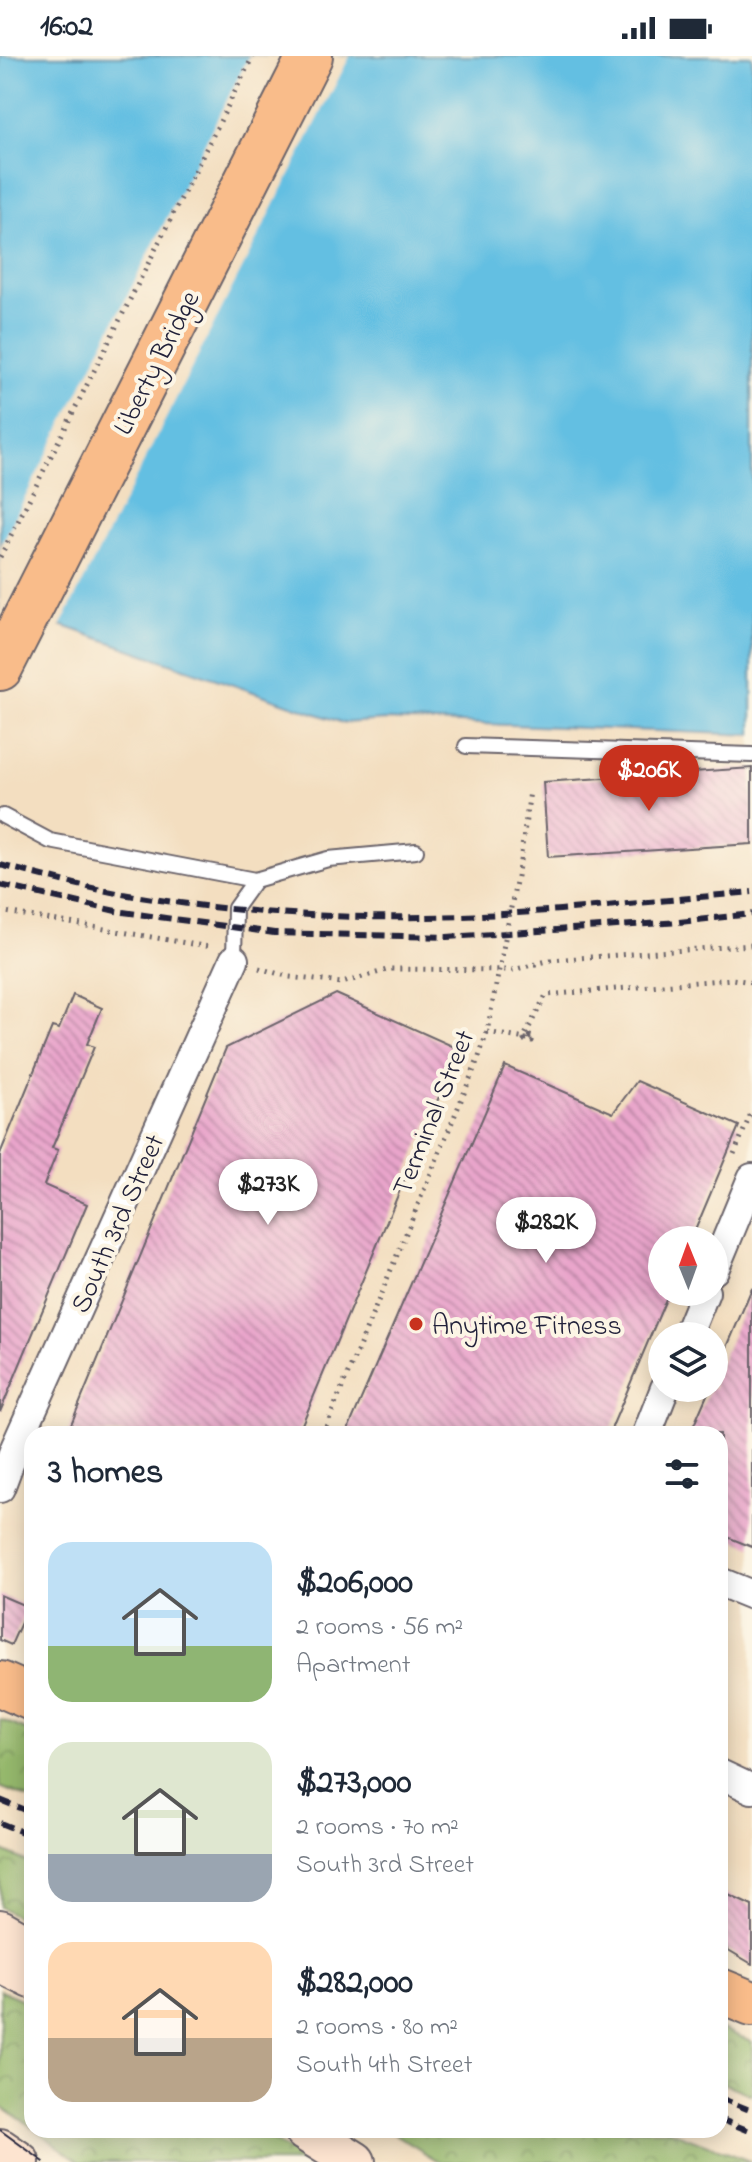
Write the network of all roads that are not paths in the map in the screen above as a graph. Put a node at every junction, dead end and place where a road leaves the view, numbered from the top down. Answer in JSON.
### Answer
{"nodes":[{"id":1,"x":310,"y":56,"type":"edge"},
{"id":2,"x":0,"y":668,"type":"edge"},
{"id":3,"x":466,"y":746,"type":"dead end"},
{"id":4,"x":752,"y":755,"type":"edge"},
{"id":5,"x":3,"y":816,"type":"dead end"},
{"id":6,"x":416,"y":851,"type":"dead end"},
{"id":7,"x":255,"y":880,"type":"junction"},
{"id":8,"x":234,"y":960,"type":"joint"},
{"id":9,"x":752,"y":1178,"type":"edge"},
{"id":10,"x":728,"y":1236,"type":"edge"},
{"id":11,"x":660,"y":1402,"type":"edge"},
{"id":12,"x":31,"y":1426,"type":"edge"},
{"id":13,"x":650,"y":1426,"type":"edge"},
{"id":14,"x":24,"y":1442,"type":"edge"},
{"id":15,"x":10,"y":1474,"type":"edge"},
{"id":16,"x":728,"y":1585,"type":"edge"},
{"id":17,"x":752,"y":1595,"type":"edge"},
{"id":18,"x":0,"y":1684,"type":"edge"},
{"id":19,"x":24,"y":1694,"type":"edge"},
{"id":20,"x":728,"y":1778,"type":"edge"},
{"id":21,"x":752,"y":1789,"type":"edge"},
{"id":22,"x":0,"y":1930,"type":"edge"},
{"id":23,"x":24,"y":1944,"type":"edge"},
{"id":24,"x":0,"y":1962,"type":"edge"},
{"id":25,"x":24,"y":1974,"type":"edge"},
{"id":26,"x":728,"y":1994,"type":"edge"},
{"id":27,"x":752,"y":2004,"type":"edge"},
{"id":28,"x":0,"y":2149,"type":"edge"},
{"id":29,"x":19,"y":2162,"type":"edge"}],
"edges":[{"from":1,"to":2,"type":"main road","name":"Liberty Bridge"},
{"from":3,"to":4,"type":"lane"},
{"from":5,"to":7,"type":"lane"},
{"from":6,"to":7,"type":"lane"},
{"from":7,"to":8,"type":"lane"},
{"from":8,"to":12,"type":"street","name":"South 3rd Street"},
{"from":9,"to":10,"type":"street"},
{"from":11,"to":13,"type":"street"},
{"from":14,"to":15,"type":"street","name":"South 3rd Street"},
{"from":16,"to":17,"type":"street"},
{"from":18,"to":19,"type":"main road"},
{"from":20,"to":21,"type":"street"},
{"from":22,"to":23,"type":"main road"},
{"from":24,"to":25,"type":"main road"},
{"from":26,"to":27,"type":"main road"},
{"from":28,"to":29,"type":"main road"}]}
